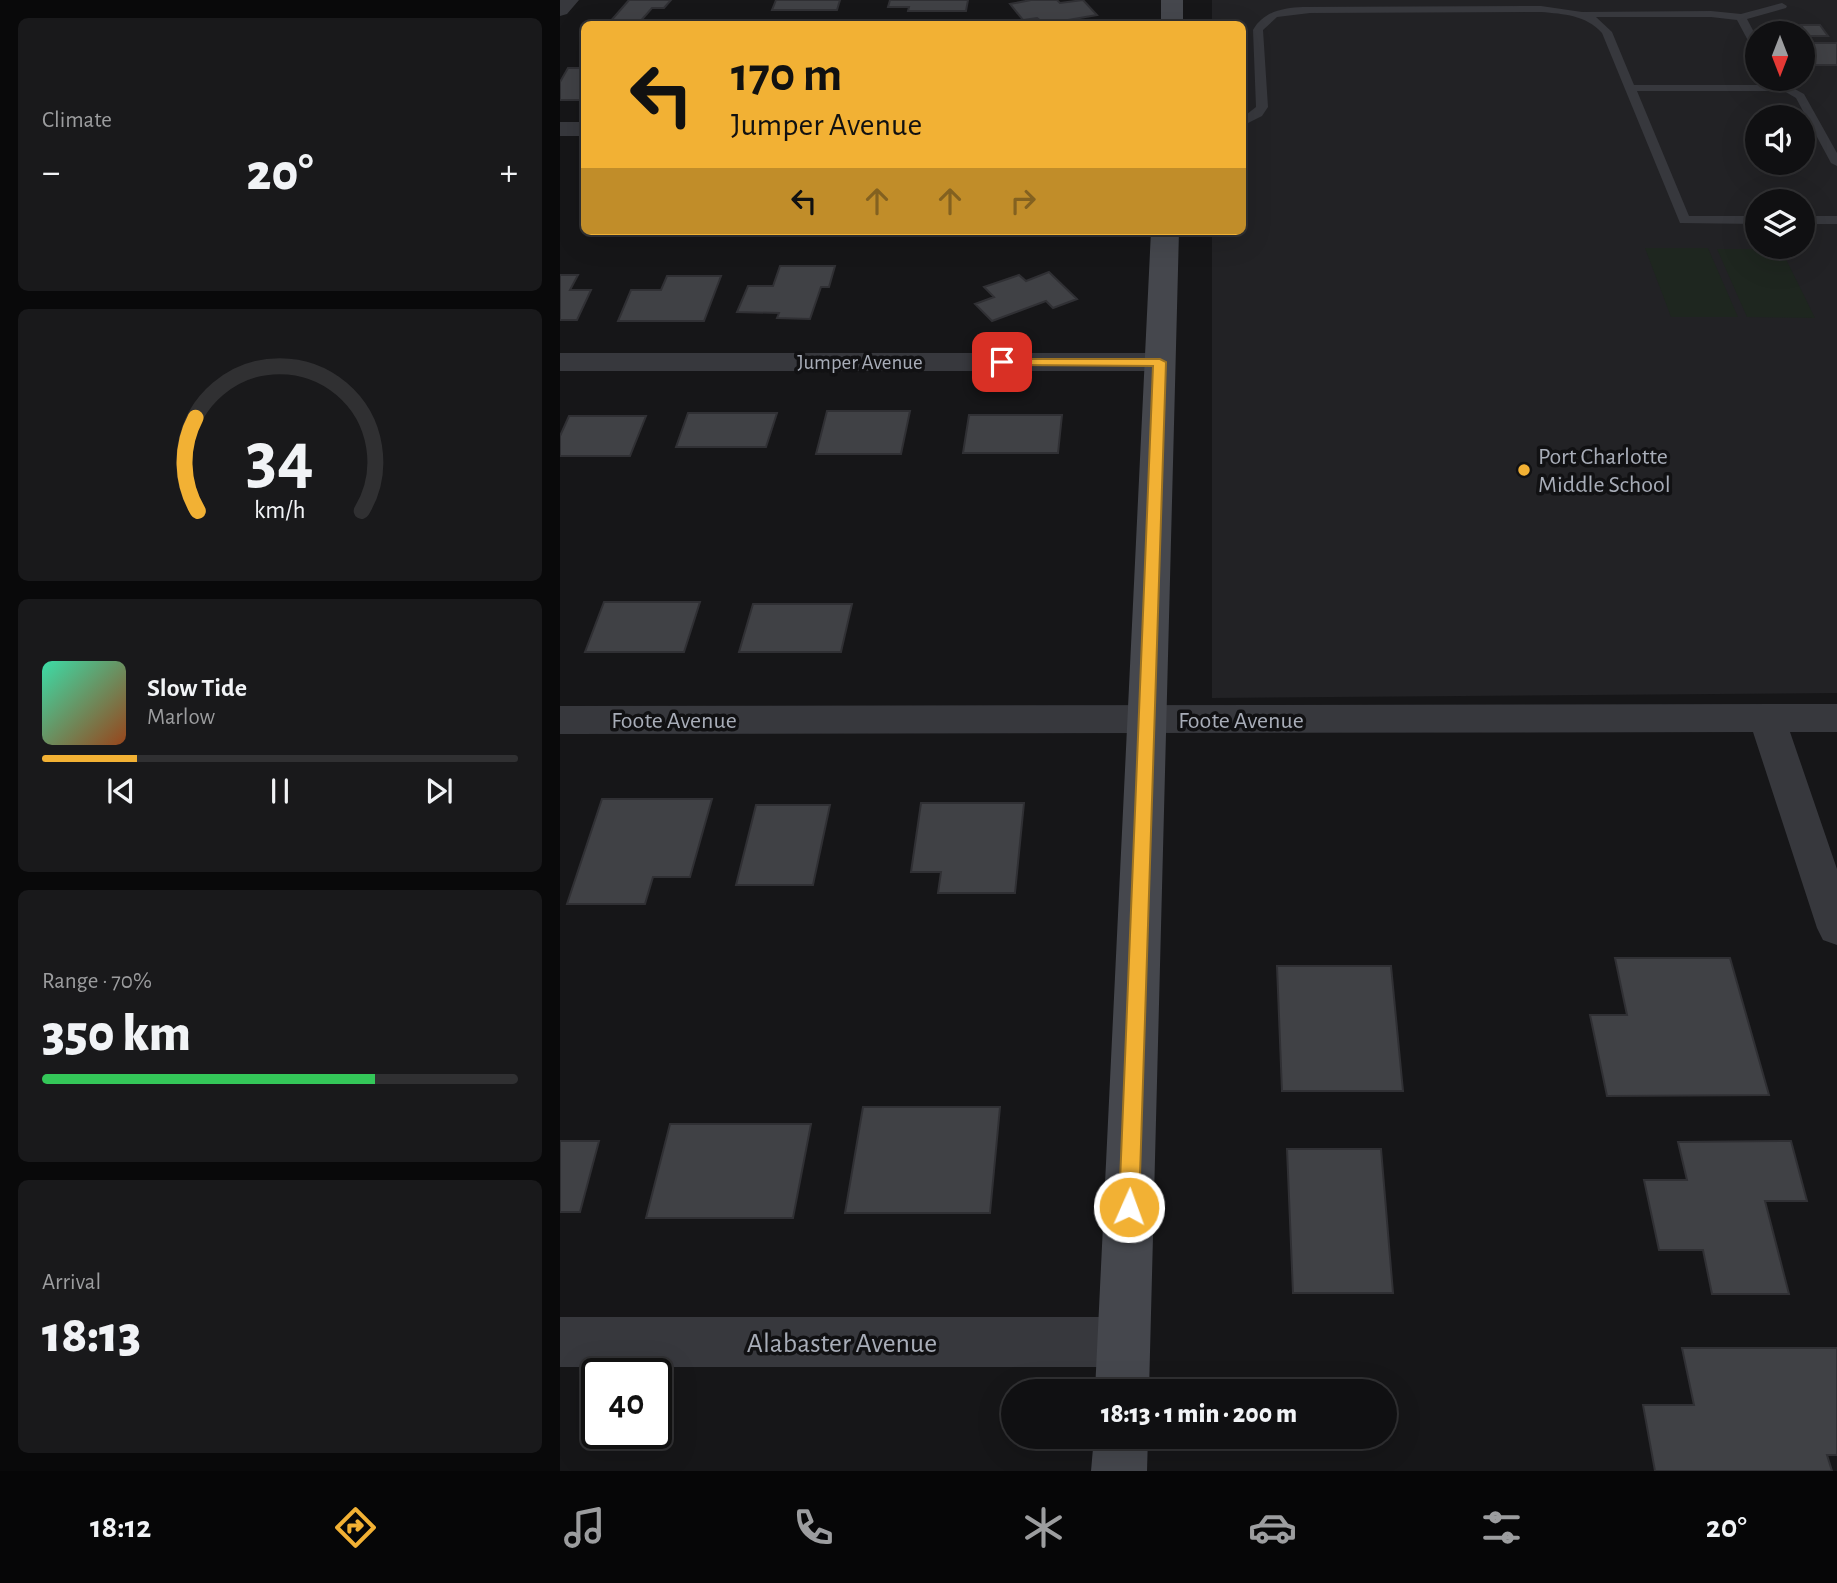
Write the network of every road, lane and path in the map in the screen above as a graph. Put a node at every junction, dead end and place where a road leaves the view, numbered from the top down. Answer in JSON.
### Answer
{"nodes":[{"id":1,"x":569,"y":0,"type":"edge"},
{"id":2,"x":1172,"y":0,"type":"edge"},
{"id":3,"x":1783,"y":6,"type":"dead end"},
{"id":4,"x":560,"y":10,"type":"edge"},
{"id":5,"x":1581,"y":14,"type":"junction"},
{"id":6,"x":1741,"y":17,"type":"junction"},
{"id":7,"x":1172,"y":21,"type":"edge"},
{"id":8,"x":1745,"y":25,"type":"edge"},
{"id":9,"x":1630,"y":88,"type":"junction"},
{"id":10,"x":1745,"y":88,"type":"edge"},
{"id":11,"x":1791,"y":91,"type":"edge"},
{"id":12,"x":1246,"y":121,"type":"edge"},
{"id":13,"x":560,"y":129,"type":"edge"},
{"id":14,"x":581,"y":129,"type":"edge"},
{"id":15,"x":1837,"y":163,"type":"edge"},
{"id":16,"x":1745,"y":220,"type":"edge"},
{"id":17,"x":1815,"y":220,"type":"edge"},
{"id":18,"x":1837,"y":220,"type":"edge"},
{"id":19,"x":1165,"y":235,"type":"edge"},
{"id":20,"x":560,"y":362,"type":"edge"},
{"id":21,"x":1160,"y":362,"type":"junction"},
{"id":22,"x":1837,"y":718,"type":"edge"},
{"id":23,"x":1767,"y":719,"type":"junction"},
{"id":24,"x":560,"y":720,"type":"edge"},
{"id":25,"x":1147,"y":720,"type":"junction"},
{"id":26,"x":1837,"y":928,"type":"edge"},
{"id":27,"x":560,"y":1342,"type":"edge"},
{"id":28,"x":1124,"y":1342,"type":"junction"},
{"id":29,"x":1122,"y":1379,"type":"edge"},
{"id":30,"x":1120,"y":1449,"type":"edge"},
{"id":31,"x":1119,"y":1471,"type":"edge"}],
"edges":[{"from":1,"to":4,"type":"street"},
{"from":2,"to":7,"type":"street"},
{"from":3,"to":6,"type":"lane"},
{"from":5,"to":6,"type":"lane"},
{"from":5,"to":9,"type":"lane"},
{"from":5,"to":12,"type":"lane"},
{"from":6,"to":8,"type":"lane"},
{"from":9,"to":10,"type":"lane"},
{"from":9,"to":16,"type":"lane"},
{"from":11,"to":15,"type":"lane"},
{"from":13,"to":14,"type":"street"},
{"from":17,"to":18,"type":"lane"},
{"from":19,"to":21,"type":"street"},
{"from":20,"to":21,"type":"street","name":"Jumper Avenue"},
{"from":21,"to":25,"type":"street"},
{"from":22,"to":23,"type":"street","name":"Foote Avenue"},
{"from":23,"to":25,"type":"street","name":"Foote Avenue"},
{"from":23,"to":26,"type":"street"},
{"from":24,"to":25,"type":"street","name":"Foote Avenue"},
{"from":25,"to":28,"type":"street"},
{"from":27,"to":28,"type":"street","name":"Alabaster Avenue"},
{"from":28,"to":29,"type":"street"},
{"from":30,"to":31,"type":"street"}]}
